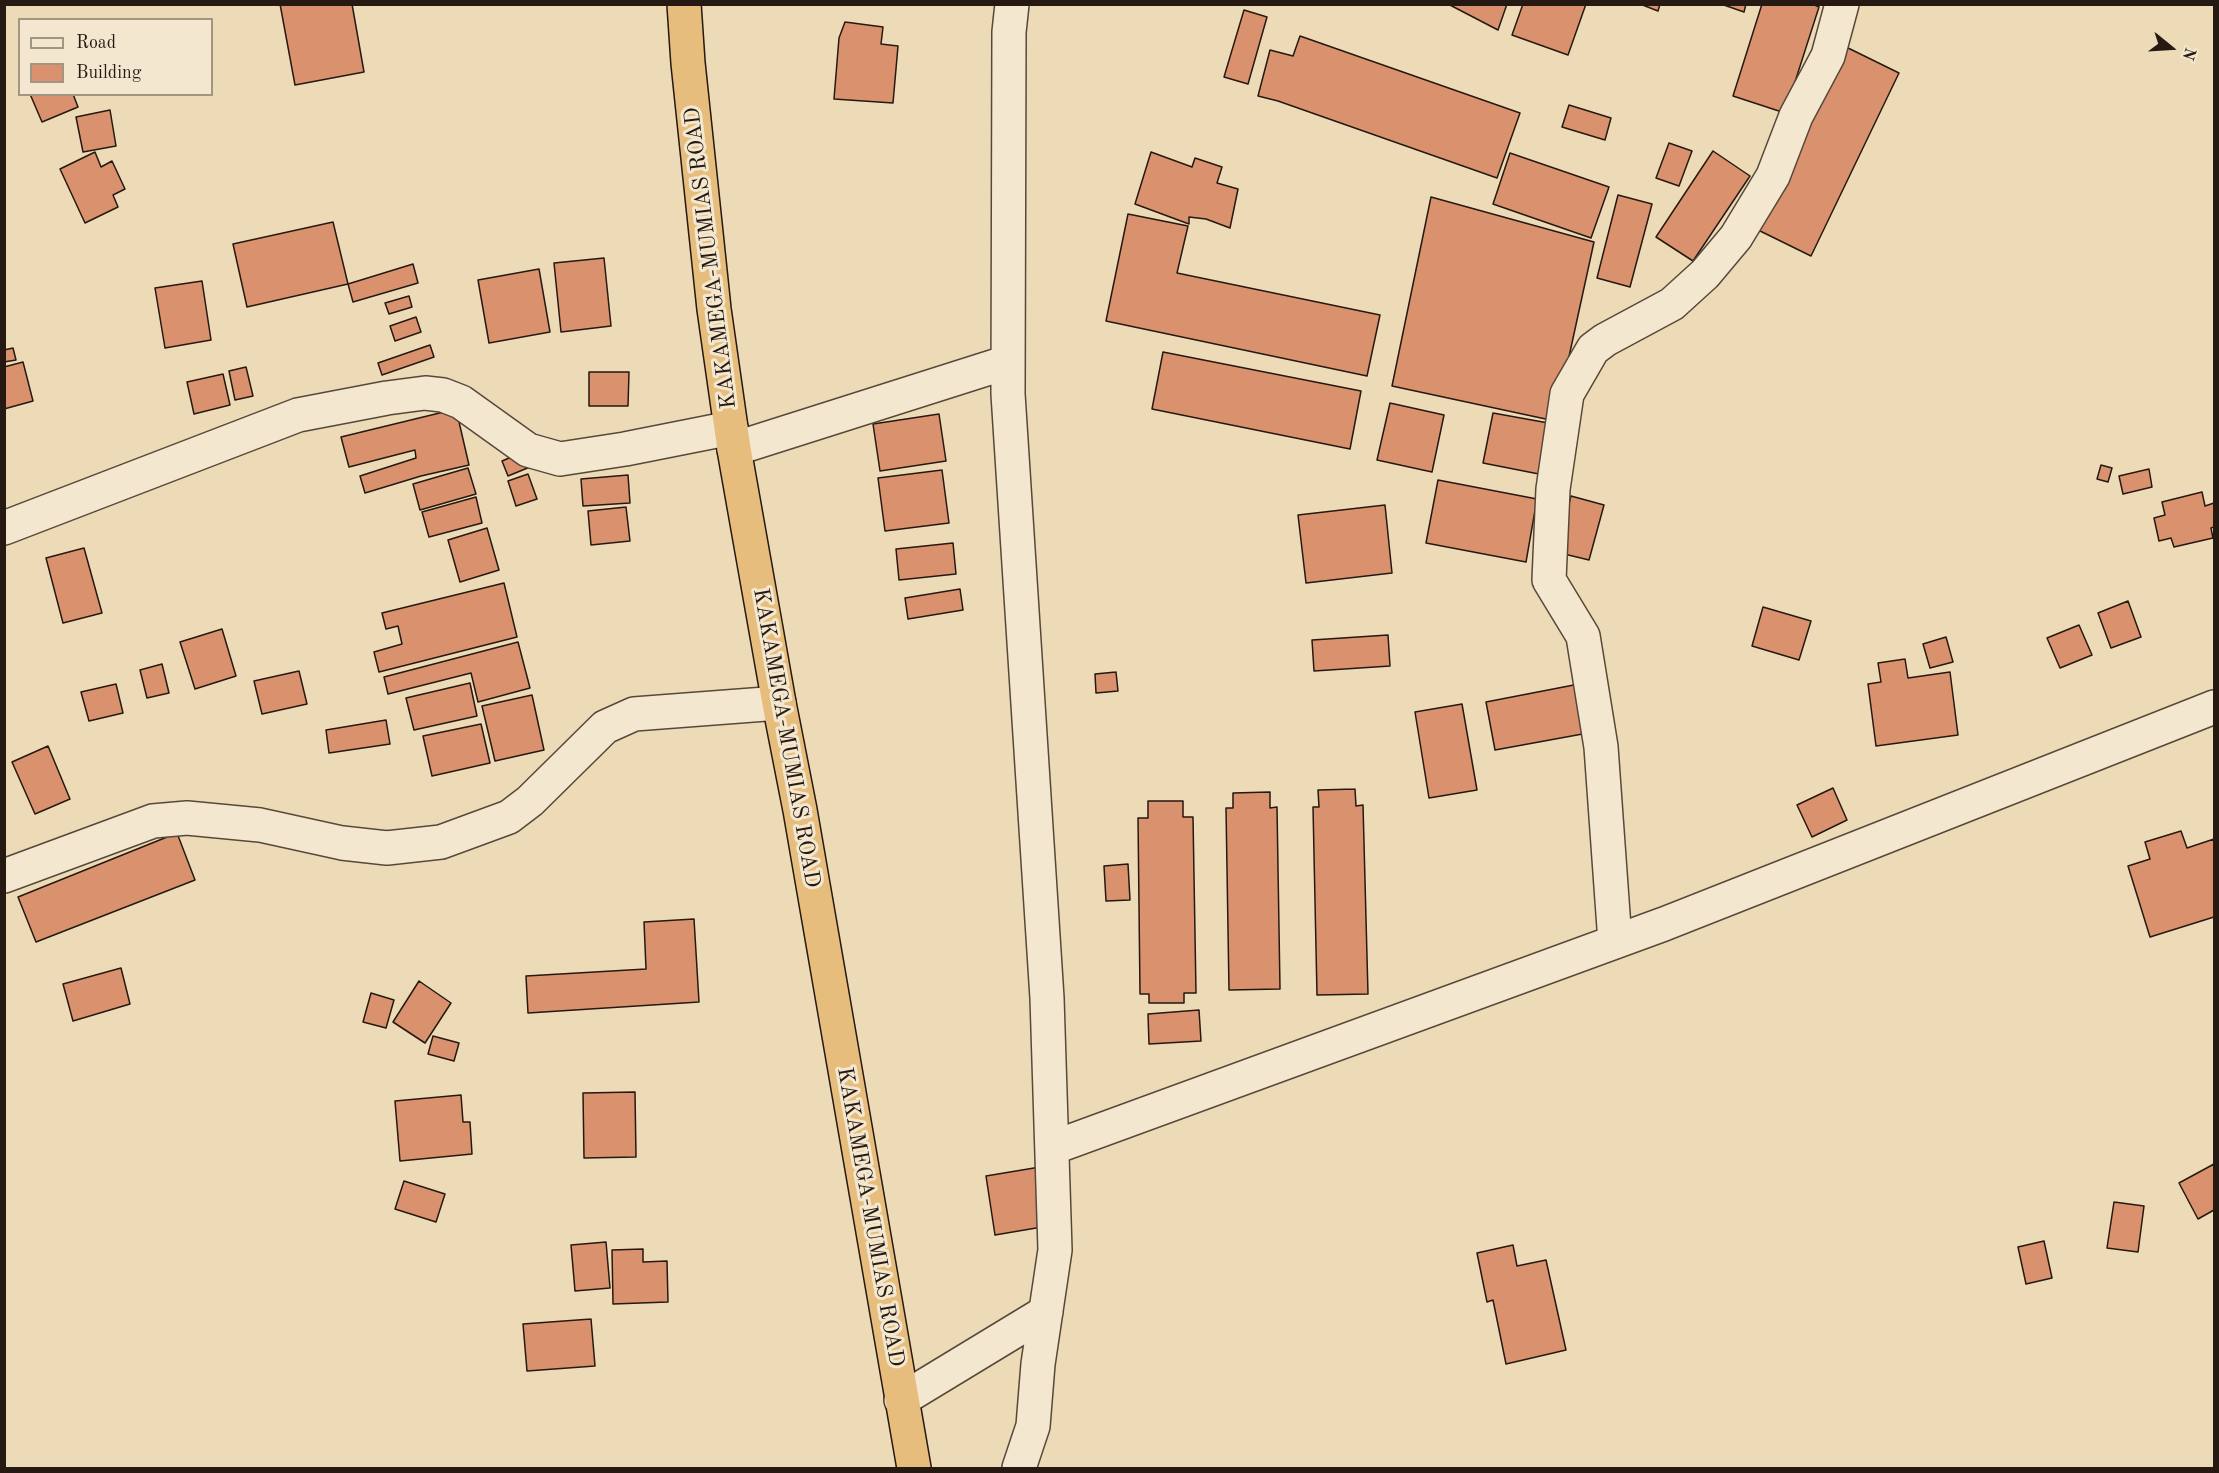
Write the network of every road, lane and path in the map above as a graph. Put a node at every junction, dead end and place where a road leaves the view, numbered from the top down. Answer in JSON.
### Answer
{"nodes":[{"id":1,"x":684,"y":4,"type":"edge"},
{"id":2,"x":1012,"y":4,"type":"edge"},
{"id":3,"x":1842,"y":4,"type":"edge"},
{"id":4,"x":1008,"y":362,"type":"junction"},
{"id":5,"x":733,"y":439,"type":"junction"},
{"id":6,"x":4,"y":528,"type":"edge"},
{"id":7,"x":779,"y":703,"type":"junction"},
{"id":8,"x":2214,"y":707,"type":"edge"},
{"id":9,"x":4,"y":876,"type":"edge"},
{"id":10,"x":1615,"y":942,"type":"junction"},
{"id":11,"x":1052,"y":1148,"type":"junction"},
{"id":12,"x":1046,"y":1312,"type":"junction"},
{"id":13,"x":901,"y":1401,"type":"junction"},
{"id":14,"x":914,"y":1468,"type":"edge"},
{"id":15,"x":1019,"y":1468,"type":"edge"}],
"edges":[{"from":1,"to":5,"type":"highway","name":"KAKAMEGA-MUMIAS ROAD"},
{"from":2,"to":4,"type":"street"},
{"from":3,"to":10,"type":"street"},
{"from":4,"to":5,"type":"street"},
{"from":4,"to":11,"type":"street"},
{"from":5,"to":6,"type":"street"},
{"from":5,"to":7,"type":"highway","name":"KAKAMEGA-MUMIAS ROAD"},
{"from":7,"to":9,"type":"street"},
{"from":7,"to":13,"type":"highway","name":"KAKAMEGA-MUMIAS ROAD"},
{"from":8,"to":10,"type":"street"},
{"from":10,"to":11,"type":"street"},
{"from":11,"to":12,"type":"street"},
{"from":12,"to":13,"type":"street"},
{"from":12,"to":15,"type":"street"},
{"from":13,"to":14,"type":"highway","name":"KAKAMEGA-MUMIAS ROAD"}]}
